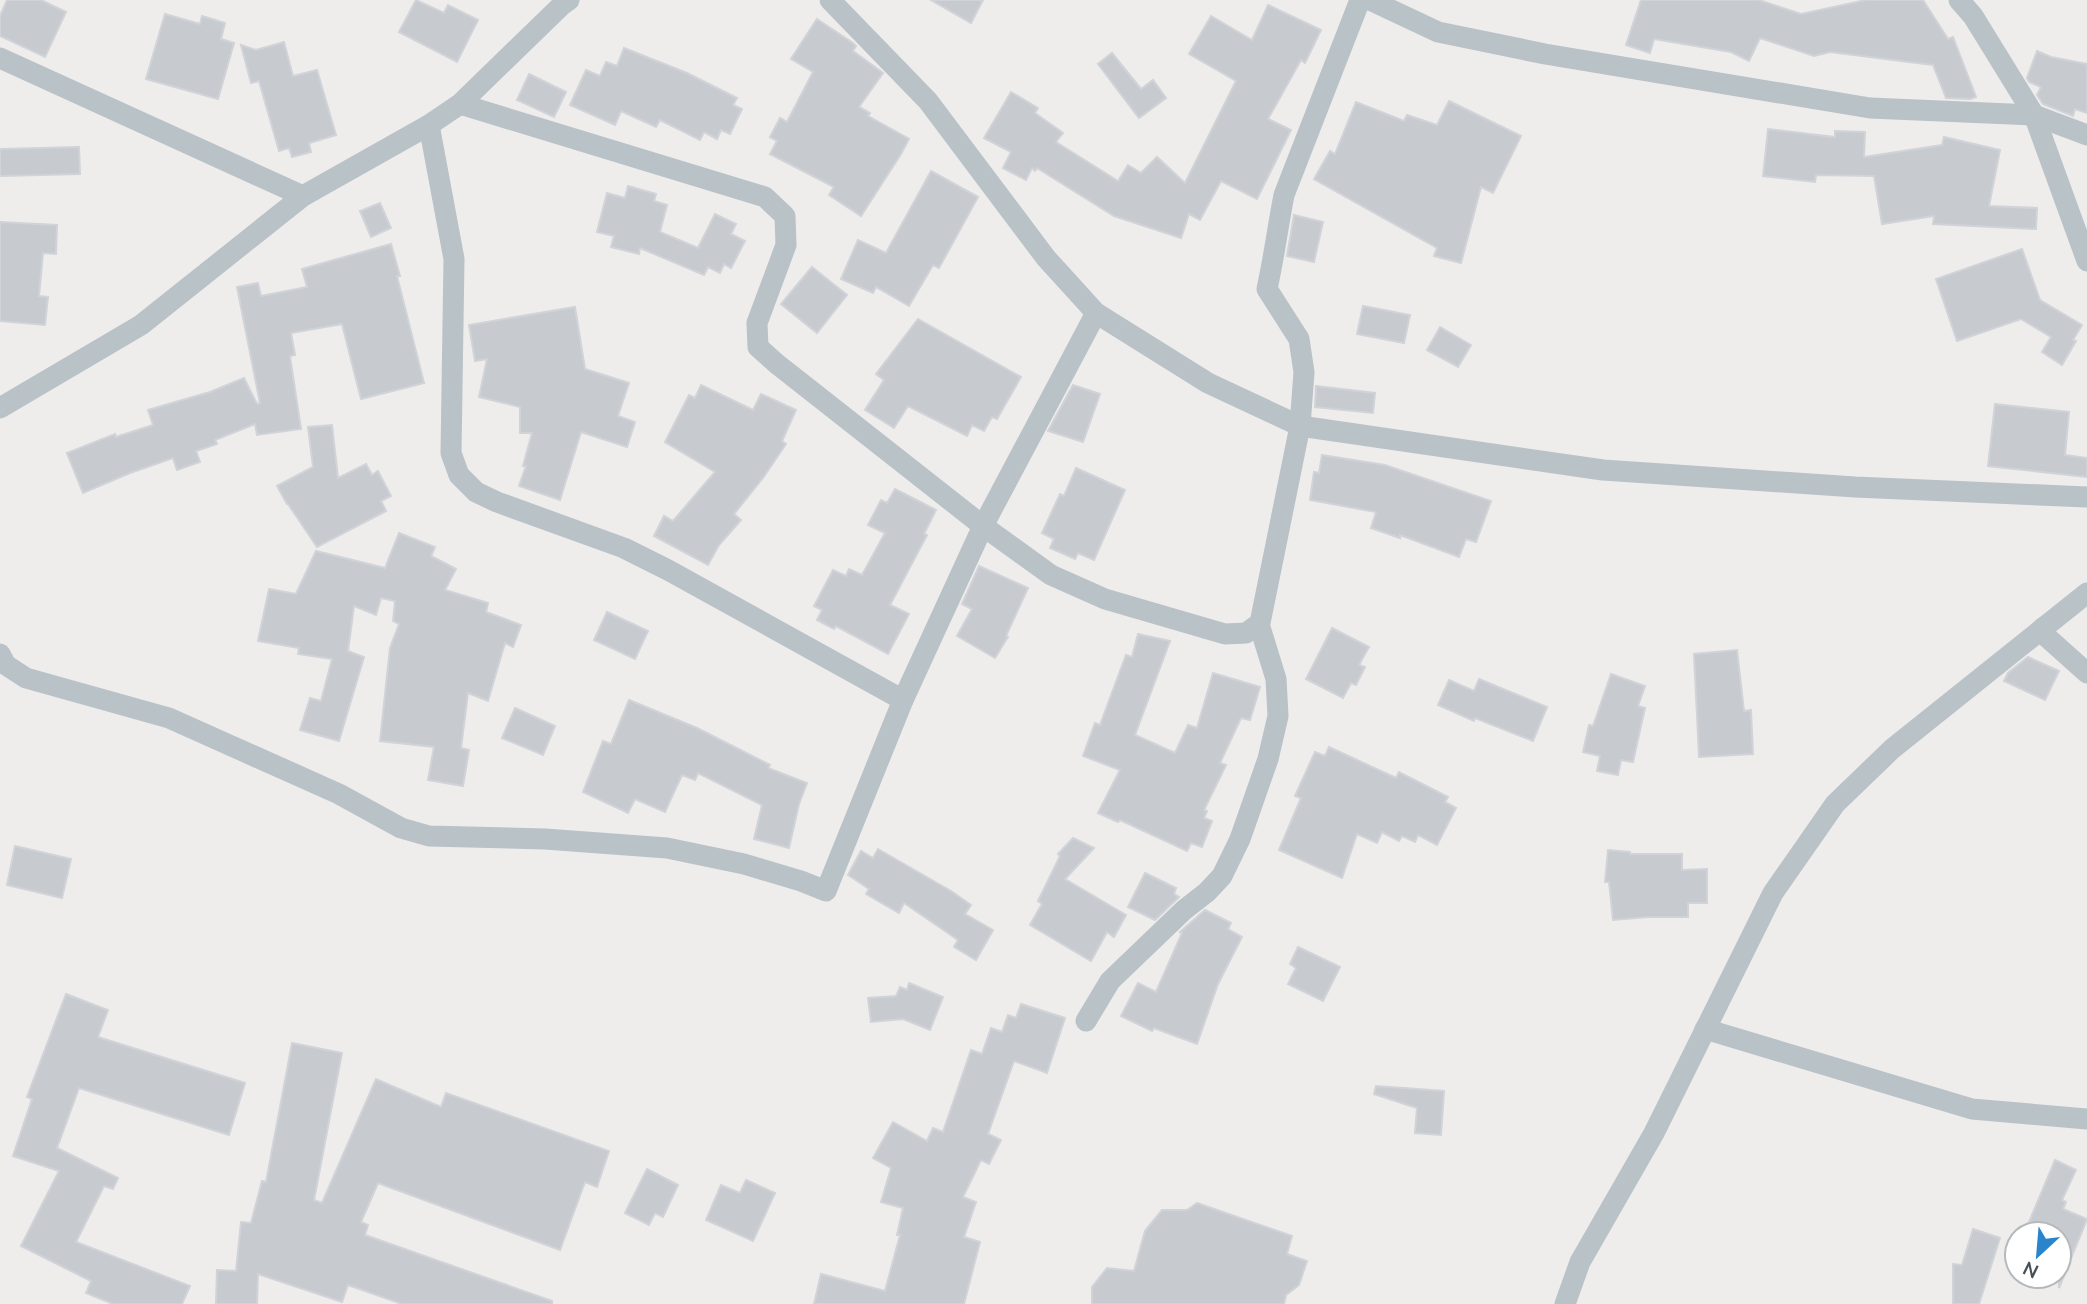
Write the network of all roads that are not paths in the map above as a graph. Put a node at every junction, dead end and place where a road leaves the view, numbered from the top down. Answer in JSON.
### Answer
{"nodes":[{"id":1,"x":830,"y":0,"type":"edge"},
{"id":2,"x":1360,"y":0,"type":"edge"},
{"id":3,"x":1370,"y":0,"type":"edge"},
{"id":4,"x":1959,"y":0,"type":"edge"},
{"id":5,"x":561,"y":2,"type":"edge"},
{"id":6,"x":0,"y":58,"type":"edge"},
{"id":7,"x":460,"y":104,"type":"junction"},
{"id":8,"x":2034,"y":115,"type":"junction"},
{"id":9,"x":429,"y":125,"type":"junction"},
{"id":10,"x":2087,"y":135,"type":"edge"},
{"id":11,"x":303,"y":196,"type":"junction"},
{"id":12,"x":2087,"y":261,"type":"edge"},
{"id":13,"x":1096,"y":313,"type":"junction"},
{"id":14,"x":4,"y":401,"type":"edge"},
{"id":15,"x":1300,"y":426,"type":"junction"},
{"id":16,"x":2087,"y":497,"type":"edge"},
{"id":17,"x":983,"y":526,"type":"junction"},
{"id":18,"x":2087,"y":593,"type":"edge"},
{"id":19,"x":1259,"y":624,"type":"junction"},
{"id":20,"x":2044,"y":627,"type":"junction"},
{"id":21,"x":0,"y":654,"type":"edge"},
{"id":22,"x":2087,"y":673,"type":"edge"},
{"id":23,"x":903,"y":701,"type":"junction"},
{"id":24,"x":1086,"y":1021,"type":"dead end"},
{"id":25,"x":1705,"y":1030,"type":"junction"},
{"id":26,"x":2087,"y":1119,"type":"edge"},
{"id":27,"x":1565,"y":1304,"type":"edge"}],
"edges":[{"from":1,"to":13,"type":"street"},
{"from":2,"to":15,"type":"street"},
{"from":3,"to":8,"type":"street"},
{"from":4,"to":8,"type":"street"},
{"from":5,"to":7,"type":"street"},
{"from":6,"to":11,"type":"street"},
{"from":7,"to":9,"type":"street"},
{"from":7,"to":17,"type":"street"},
{"from":8,"to":10,"type":"street"},
{"from":8,"to":12,"type":"street"},
{"from":9,"to":11,"type":"street"},
{"from":9,"to":23,"type":"street"},
{"from":11,"to":14,"type":"street"},
{"from":13,"to":15,"type":"street"},
{"from":13,"to":17,"type":"street"},
{"from":15,"to":16,"type":"street"},
{"from":15,"to":19,"type":"street"},
{"from":17,"to":19,"type":"street"},
{"from":17,"to":23,"type":"street"},
{"from":18,"to":20,"type":"street"},
{"from":19,"to":24,"type":"street"},
{"from":20,"to":22,"type":"street"},
{"from":20,"to":25,"type":"street"},
{"from":21,"to":23,"type":"street"},
{"from":25,"to":26,"type":"street"},
{"from":25,"to":27,"type":"street"}]}
